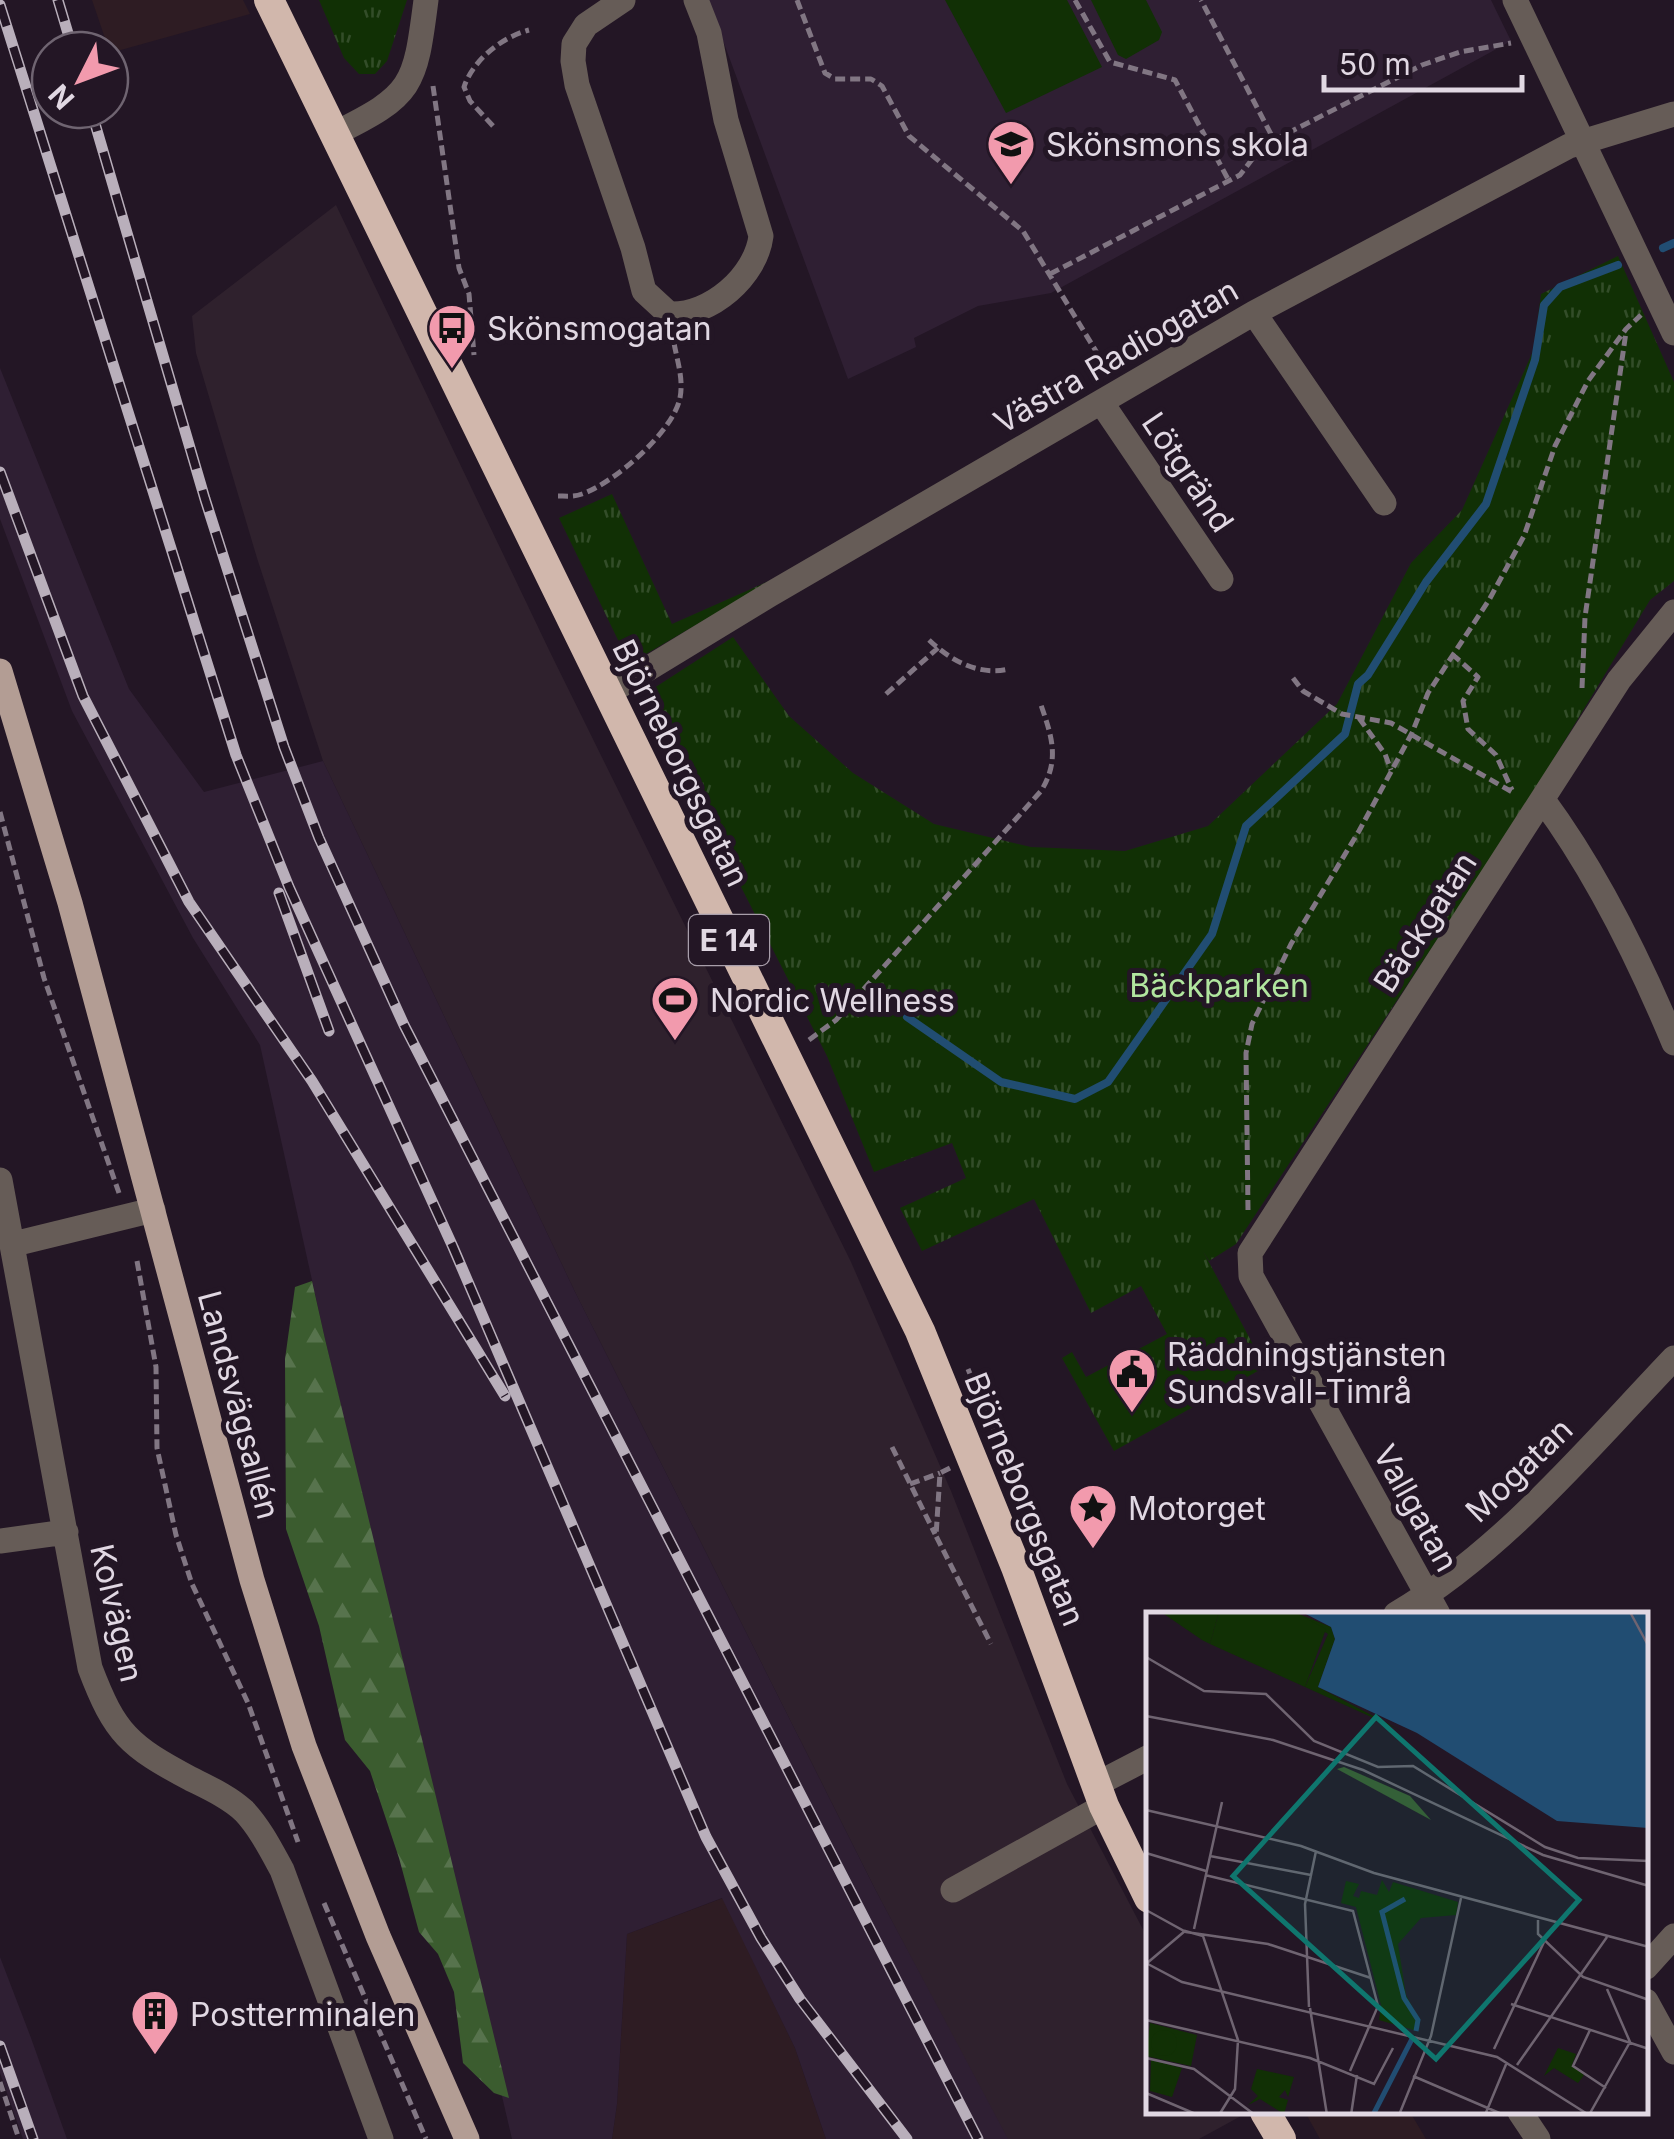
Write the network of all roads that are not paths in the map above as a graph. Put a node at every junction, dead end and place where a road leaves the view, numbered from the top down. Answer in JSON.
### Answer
{"nodes":[{"id":1,"x":269,"y":0,"type":"edge"},
{"id":2,"x":426,"y":0,"type":"edge"},
{"id":3,"x":623,"y":0,"type":"edge"},
{"id":4,"x":696,"y":0,"type":"edge"},
{"id":5,"x":1515,"y":0,"type":"edge"},
{"id":6,"x":1674,"y":114,"type":"edge"},
{"id":7,"x":334,"y":134,"type":"junction"},
{"id":8,"x":1584,"y":140,"type":"junction"},
{"id":9,"x":1254,"y":313,"type":"junction"},
{"id":10,"x":1674,"y":333,"type":"edge"},
{"id":11,"x":1111,"y":396,"type":"junction"},
{"id":12,"x":1384,"y":502,"type":"dead end"},
{"id":13,"x":1222,"y":579,"type":"dead end"},
{"id":14,"x":1674,"y":612,"type":"edge"},
{"id":15,"x":0,"y":671,"type":"edge"},
{"id":16,"x":608,"y":693,"type":"junction"},
{"id":17,"x":1543,"y":800,"type":"junction"},
{"id":18,"x":1674,"y":1043,"type":"edge"},
{"id":19,"x":0,"y":1180,"type":"edge"},
{"id":20,"x":140,"y":1213,"type":"junction"},
{"id":21,"x":14,"y":1244,"type":"junction"},
{"id":22,"x":1250,"y":1265,"type":"joint"},
{"id":23,"x":1674,"y":1358,"type":"edge"},
{"id":24,"x":66,"y":1532,"type":"junction"},
{"id":25,"x":0,"y":1541,"type":"edge"},
{"id":26,"x":1433,"y":1605,"type":"edge"},
{"id":27,"x":1404,"y":1612,"type":"edge"},
{"id":28,"x":1146,"y":1760,"type":"edge"},
{"id":29,"x":1100,"y":1795,"type":"junction"},
{"id":30,"x":953,"y":1890,"type":"dead end"},
{"id":31,"x":1146,"y":1892,"type":"edge"},
{"id":32,"x":1674,"y":1936,"type":"edge"},
{"id":33,"x":1649,"y":1963,"type":"edge"},
{"id":34,"x":1649,"y":2006,"type":"edge"},
{"id":35,"x":1674,"y":2052,"type":"edge"},
{"id":36,"x":1521,"y":2114,"type":"edge"},
{"id":37,"x":382,"y":2139,"type":"edge"},
{"id":38,"x":467,"y":2139,"type":"edge"},
{"id":39,"x":1538,"y":2139,"type":"edge"}],
"edges":[{"from":1,"to":7,"type":"highway","name":"Björneborgsgatan","number":"E 14"},
{"from":2,"to":7,"type":"street"},
{"from":3,"to":4,"type":"street"},
{"from":5,"to":8,"type":"street"},
{"from":6,"to":8,"type":"street","name":"Västra Radiogatan"},
{"from":7,"to":16,"type":"highway","name":"Björneborgsgatan","number":"E 14"},
{"from":8,"to":9,"type":"street","name":"Västra Radiogatan"},
{"from":8,"to":10,"type":"street"},
{"from":9,"to":11,"type":"street","name":"Västra Radiogatan"},
{"from":9,"to":12,"type":"street"},
{"from":11,"to":13,"type":"street","name":"Lötgränd"},
{"from":11,"to":16,"type":"street","name":"Västra Radiogatan"},
{"from":14,"to":17,"type":"street","name":"Bäckgatan"},
{"from":15,"to":20,"type":"main road","name":"Landsvägsallén"},
{"from":16,"to":29,"type":"highway","name":"Björneborgsgatan","number":"E 14"},
{"from":17,"to":18,"type":"street"},
{"from":17,"to":22,"type":"street","name":"Bäckgatan"},
{"from":19,"to":21,"type":"street","name":"Kolvägen"},
{"from":20,"to":21,"type":"street"},
{"from":20,"to":38,"type":"main road","name":"Landsvägsallén"},
{"from":21,"to":24,"type":"street","name":"Kolvägen"},
{"from":22,"to":26,"type":"street","name":"Vallgatan"},
{"from":23,"to":26,"type":"street","name":"Mogatan"},
{"from":24,"to":25,"type":"street"},
{"from":24,"to":37,"type":"street","name":"Kolvägen"},
{"from":26,"to":27,"type":"street","name":"Mogatan"},
{"from":28,"to":29,"type":"street"},
{"from":29,"to":30,"type":"street"},
{"from":29,"to":31,"type":"highway","name":"Björneborgsgatan","number":"E 14"},
{"from":32,"to":33,"type":"street"},
{"from":34,"to":35,"type":"street"},
{"from":36,"to":39,"type":"street"}]}
